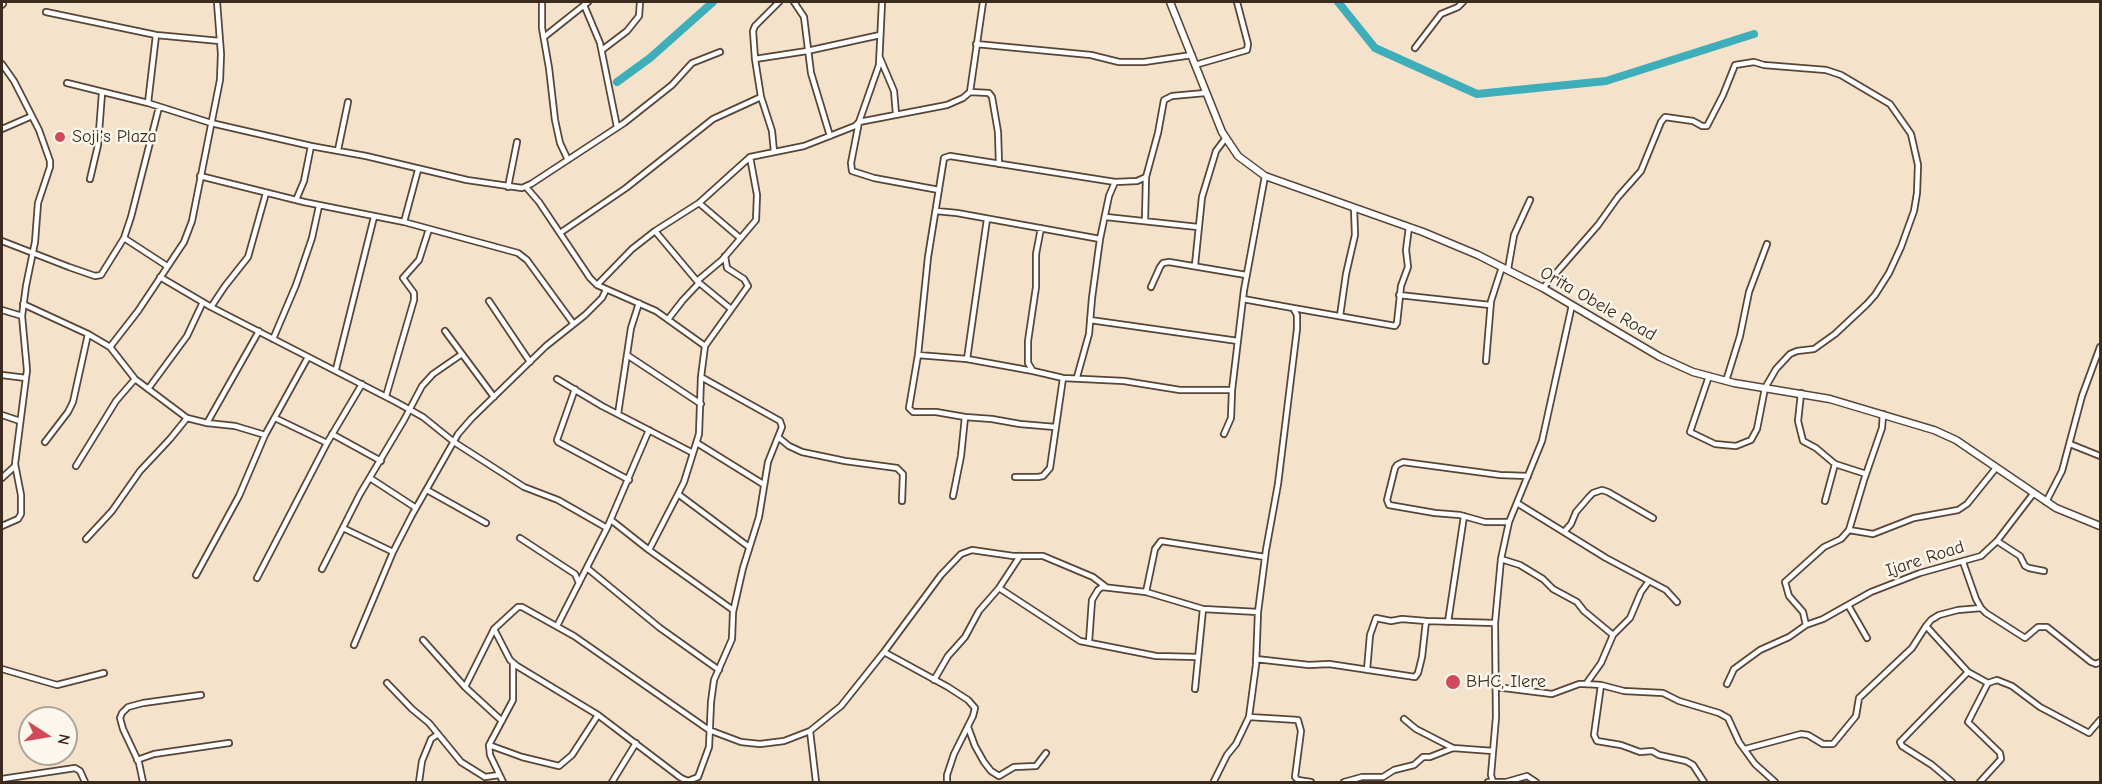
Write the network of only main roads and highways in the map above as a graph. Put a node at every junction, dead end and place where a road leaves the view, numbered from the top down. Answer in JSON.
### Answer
{"nodes":[{"id":1,"x":1170,"y":2,"type":"edge"},
{"id":2,"x":2100,"y":526,"type":"edge"}],
"edges":[{"from":1,"to":2,"type":"main road","name":"Orita Obele Road"}]}
